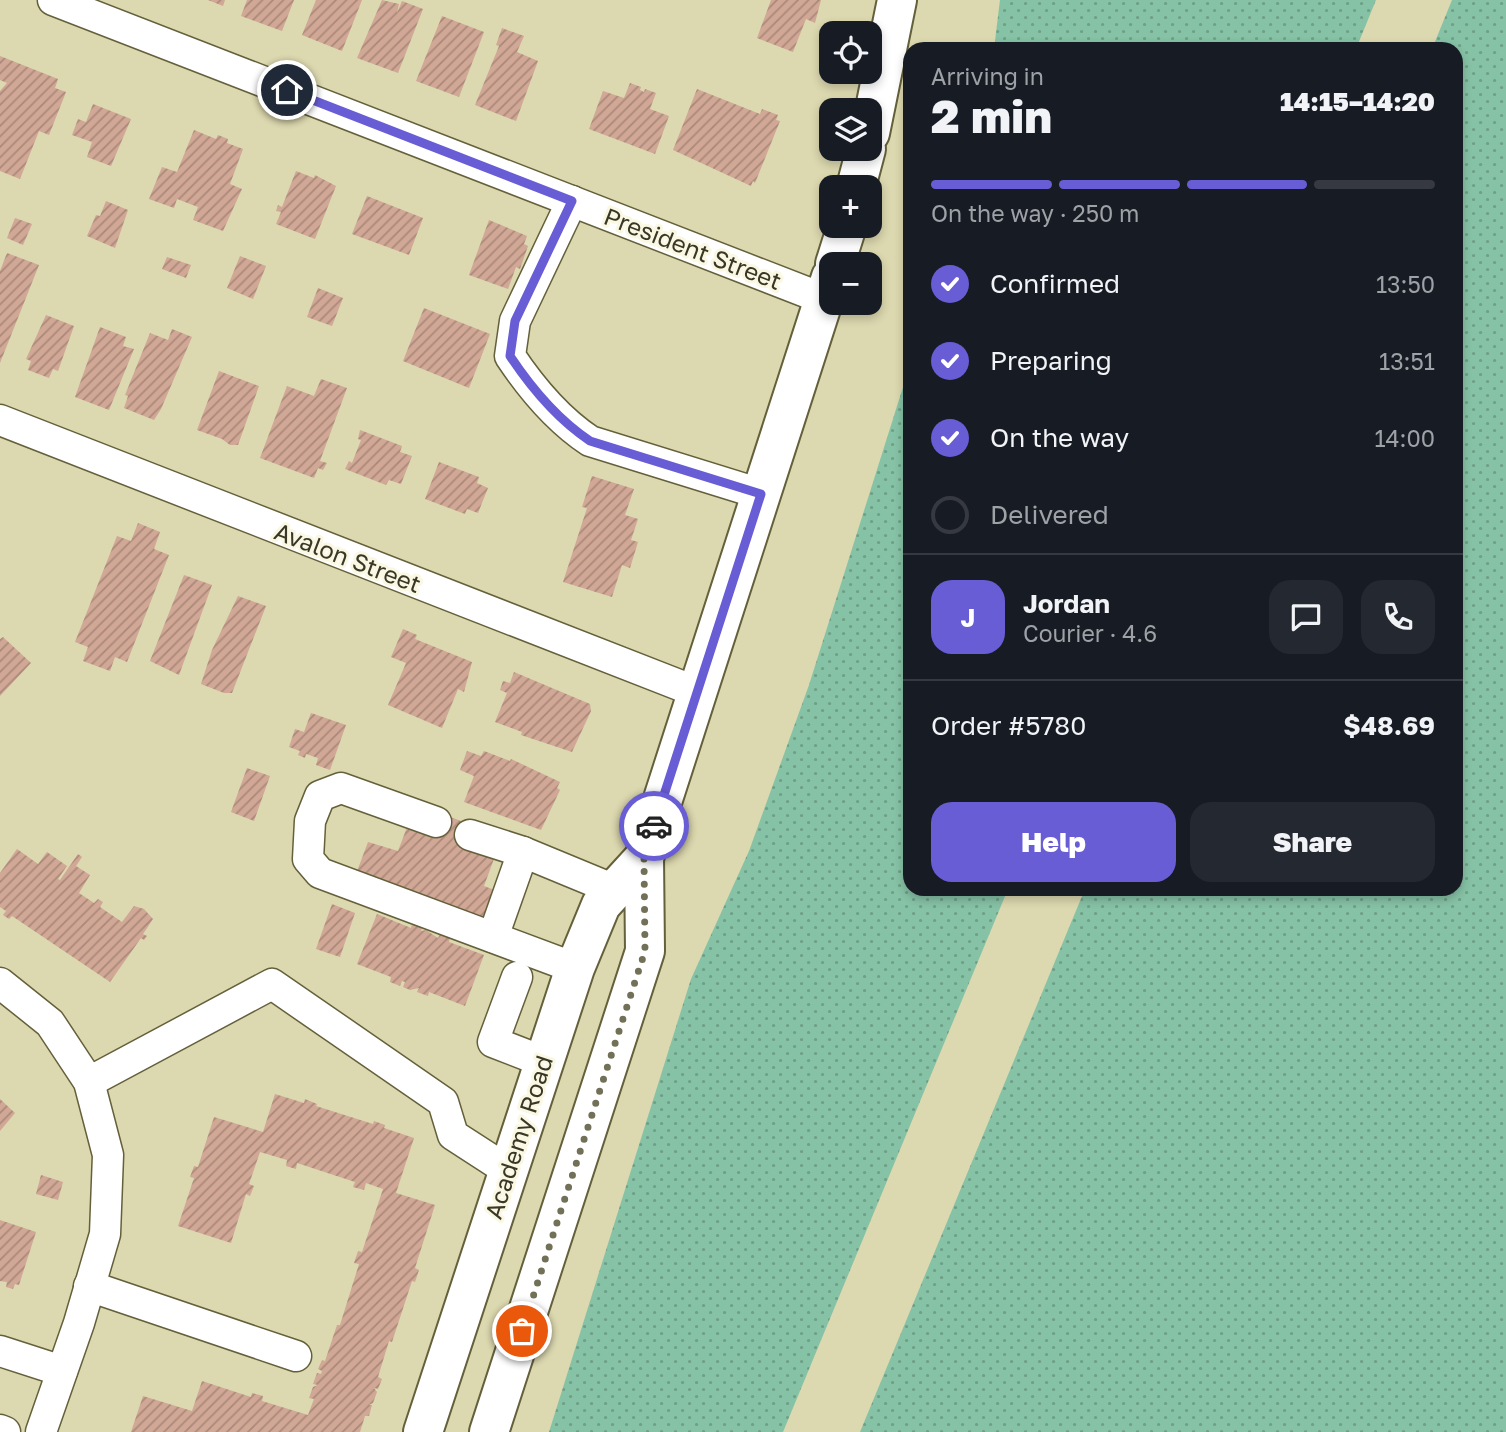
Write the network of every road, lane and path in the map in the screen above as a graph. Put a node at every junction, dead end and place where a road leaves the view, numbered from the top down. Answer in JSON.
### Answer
{"nodes":[{"id":1,"x":53,"y":0,"type":"edge"},
{"id":2,"x":897,"y":0,"type":"edge"},
{"id":3,"x":877,"y":98,"type":"edge"},
{"id":4,"x":572,"y":201,"type":"junction"},
{"id":5,"x":819,"y":277,"type":"edge"},
{"id":6,"x":819,"y":314,"type":"edge"},
{"id":7,"x":0,"y":420,"type":"edge"},
{"id":8,"x":761,"y":494,"type":"junction"},
{"id":9,"x":697,"y":692,"type":"junction"},
{"id":10,"x":436,"y":822,"type":"dead end"},
{"id":11,"x":470,"y":835,"type":"dead end"},
{"id":12,"x":523,"y":852,"type":"junction"},
{"id":13,"x":644,"y":859,"type":"junction"},
{"id":14,"x":615,"y":890,"type":"junction"},
{"id":15,"x":493,"y":937,"type":"junction"},
{"id":16,"x":575,"y":968,"type":"junction"},
{"id":17,"x":517,"y":977,"type":"dead end"},
{"id":18,"x":0,"y":983,"type":"edge"},
{"id":19,"x":542,"y":1061,"type":"junction"},
{"id":20,"x":89,"y":1082,"type":"junction"},
{"id":21,"x":507,"y":1170,"type":"junction"},
{"id":22,"x":89,"y":1286,"type":"junction"},
{"id":23,"x":0,"y":1351,"type":"edge"},
{"id":24,"x":296,"y":1356,"type":"dead end"},
{"id":25,"x":62,"y":1371,"type":"junction"},
{"id":26,"x":0,"y":1430,"type":"edge"},
{"id":27,"x":5,"y":1432,"type":"edge"},
{"id":28,"x":41,"y":1432,"type":"edge"},
{"id":29,"x":423,"y":1432,"type":"edge"},
{"id":30,"x":489,"y":1432,"type":"edge"}],
"edges":[{"from":1,"to":4,"type":"street","name":"President Street"},
{"from":2,"to":3,"type":"main road"},
{"from":4,"to":5,"type":"street","name":"President Street"},
{"from":4,"to":8,"type":"street"},
{"from":6,"to":8,"type":"main road","name":"Academy Road"},
{"from":7,"to":9,"type":"street","name":"Avalon Street"},
{"from":8,"to":9,"type":"main road","name":"Academy Road"},
{"from":9,"to":13,"type":"main road","name":"Academy Road"},
{"from":10,"to":15,"type":"street"},
{"from":11,"to":12,"type":"street"},
{"from":12,"to":14,"type":"street"},
{"from":12,"to":15,"type":"street"},
{"from":13,"to":14,"type":"main road","name":"Academy Road"},
{"from":13,"to":30,"type":"main road","name":"Academy Road"},
{"from":14,"to":16,"type":"main road","name":"Academy Road"},
{"from":15,"to":16,"type":"street"},
{"from":16,"to":19,"type":"main road","name":"Academy Road"},
{"from":17,"to":19,"type":"street"},
{"from":18,"to":20,"type":"street"},
{"from":19,"to":21,"type":"main road","name":"Academy Road"},
{"from":20,"to":21,"type":"street"},
{"from":20,"to":22,"type":"street"},
{"from":21,"to":29,"type":"main road","name":"Academy Road"},
{"from":22,"to":24,"type":"street"},
{"from":22,"to":25,"type":"street"},
{"from":23,"to":25,"type":"street"},
{"from":25,"to":28,"type":"street"},
{"from":26,"to":27,"type":"street"}]}
